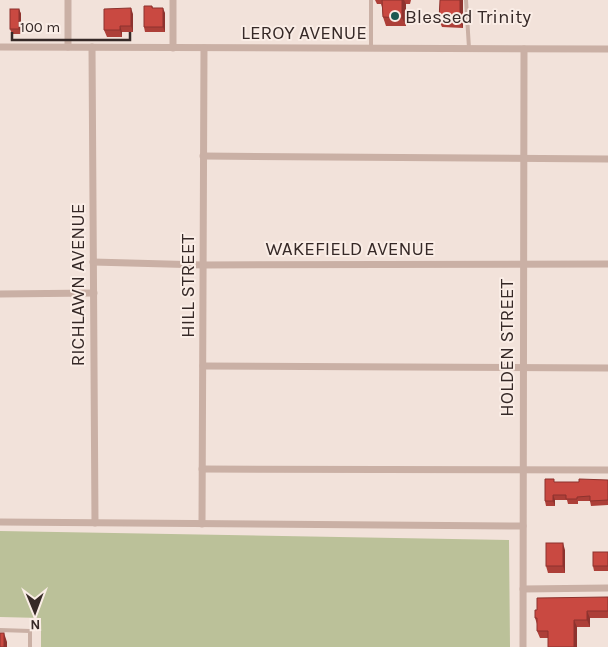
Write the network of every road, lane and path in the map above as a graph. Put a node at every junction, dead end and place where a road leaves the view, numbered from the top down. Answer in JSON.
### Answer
{"nodes":[{"id":1,"x":68,"y":0,"type":"edge"},
{"id":2,"x":173,"y":0,"type":"edge"},
{"id":3,"x":371,"y":0,"type":"edge"},
{"id":4,"x":466,"y":0,"type":"edge"},
{"id":5,"x":0,"y":47,"type":"edge"},
{"id":6,"x":68,"y":47,"type":"junction"},
{"id":7,"x":92,"y":47,"type":"junction"},
{"id":8,"x":173,"y":48,"type":"junction"},
{"id":9,"x":204,"y":48,"type":"junction"},
{"id":10,"x":371,"y":48,"type":"junction"},
{"id":11,"x":469,"y":48,"type":"junction"},
{"id":12,"x":524,"y":49,"type":"junction"},
{"id":13,"x":608,"y":49,"type":"edge"},
{"id":14,"x":203,"y":156,"type":"junction"},
{"id":15,"x":523,"y":158,"type":"junction"},
{"id":16,"x":608,"y":159,"type":"edge"},
{"id":17,"x":93,"y":262,"type":"junction"},
{"id":18,"x":523,"y":264,"type":"junction"},
{"id":19,"x":608,"y":264,"type":"edge"},
{"id":20,"x":203,"y":265,"type":"junction"},
{"id":21,"x":94,"y":293,"type":"junction"},
{"id":22,"x":0,"y":294,"type":"edge"},
{"id":23,"x":203,"y":366,"type":"junction"},
{"id":24,"x":523,"y":368,"type":"junction"},
{"id":25,"x":608,"y":368,"type":"edge"},
{"id":26,"x":202,"y":469,"type":"junction"},
{"id":27,"x":523,"y":470,"type":"junction"},
{"id":28,"x":608,"y":470,"type":"edge"},
{"id":29,"x":0,"y":522,"type":"edge"},
{"id":30,"x":95,"y":523,"type":"junction"},
{"id":31,"x":202,"y":524,"type":"junction"},
{"id":32,"x":523,"y":526,"type":"junction"},
{"id":33,"x":608,"y":588,"type":"edge"},
{"id":34,"x":523,"y":589,"type":"junction"},
{"id":35,"x":0,"y":630,"type":"edge"},
{"id":36,"x":30,"y":647,"type":"edge"},
{"id":37,"x":523,"y":647,"type":"edge"}],
"edges":[{"from":1,"to":6,"type":"street"},
{"from":2,"to":8,"type":"street"},
{"from":3,"to":10,"type":"lane"},
{"from":4,"to":11,"type":"lane"},
{"from":5,"to":6,"type":"street","name":"LEROY AVENUE"},
{"from":6,"to":7,"type":"street","name":"LEROY AVENUE"},
{"from":7,"to":8,"type":"street","name":"LEROY AVENUE"},
{"from":7,"to":17,"type":"street","name":"RICHLAWN AVENUE"},
{"from":8,"to":9,"type":"street","name":"LEROY AVENUE"},
{"from":9,"to":10,"type":"street","name":"LEROY AVENUE"},
{"from":9,"to":14,"type":"street","name":"HILL STREET"},
{"from":10,"to":11,"type":"street","name":"LEROY AVENUE"},
{"from":11,"to":12,"type":"street","name":"LEROY AVENUE"},
{"from":12,"to":13,"type":"street","name":"LEROY AVENUE"},
{"from":12,"to":15,"type":"street","name":"HOLDEN STREET"},
{"from":14,"to":15,"type":"street"},
{"from":14,"to":20,"type":"street","name":"HILL STREET"},
{"from":15,"to":16,"type":"street"},
{"from":15,"to":18,"type":"street","name":"HOLDEN STREET"},
{"from":17,"to":20,"type":"street","name":"WAKEFIELD AVENUE"},
{"from":17,"to":21,"type":"street","name":"RICHLAWN AVENUE"},
{"from":18,"to":19,"type":"street","name":"WAKEFIELD AVENUE"},
{"from":18,"to":20,"type":"street","name":"WAKEFIELD AVENUE"},
{"from":18,"to":24,"type":"street","name":"HOLDEN STREET"},
{"from":20,"to":23,"type":"street","name":"HILL STREET"},
{"from":21,"to":22,"type":"street"},
{"from":21,"to":30,"type":"street","name":"RICHLAWN AVENUE"},
{"from":23,"to":24,"type":"street"},
{"from":23,"to":26,"type":"street","name":"HILL STREET"},
{"from":24,"to":25,"type":"street"},
{"from":24,"to":27,"type":"street","name":"HOLDEN STREET"},
{"from":26,"to":27,"type":"street"},
{"from":26,"to":31,"type":"street","name":"HILL STREET"},
{"from":27,"to":28,"type":"street"},
{"from":27,"to":32,"type":"street","name":"HOLDEN STREET"},
{"from":29,"to":30,"type":"street"},
{"from":30,"to":31,"type":"street"},
{"from":31,"to":32,"type":"street"},
{"from":32,"to":34,"type":"street","name":"HOLDEN STREET"},
{"from":33,"to":34,"type":"street"},
{"from":34,"to":37,"type":"street","name":"HOLDEN STREET"},
{"from":35,"to":36,"type":"lane"}]}
